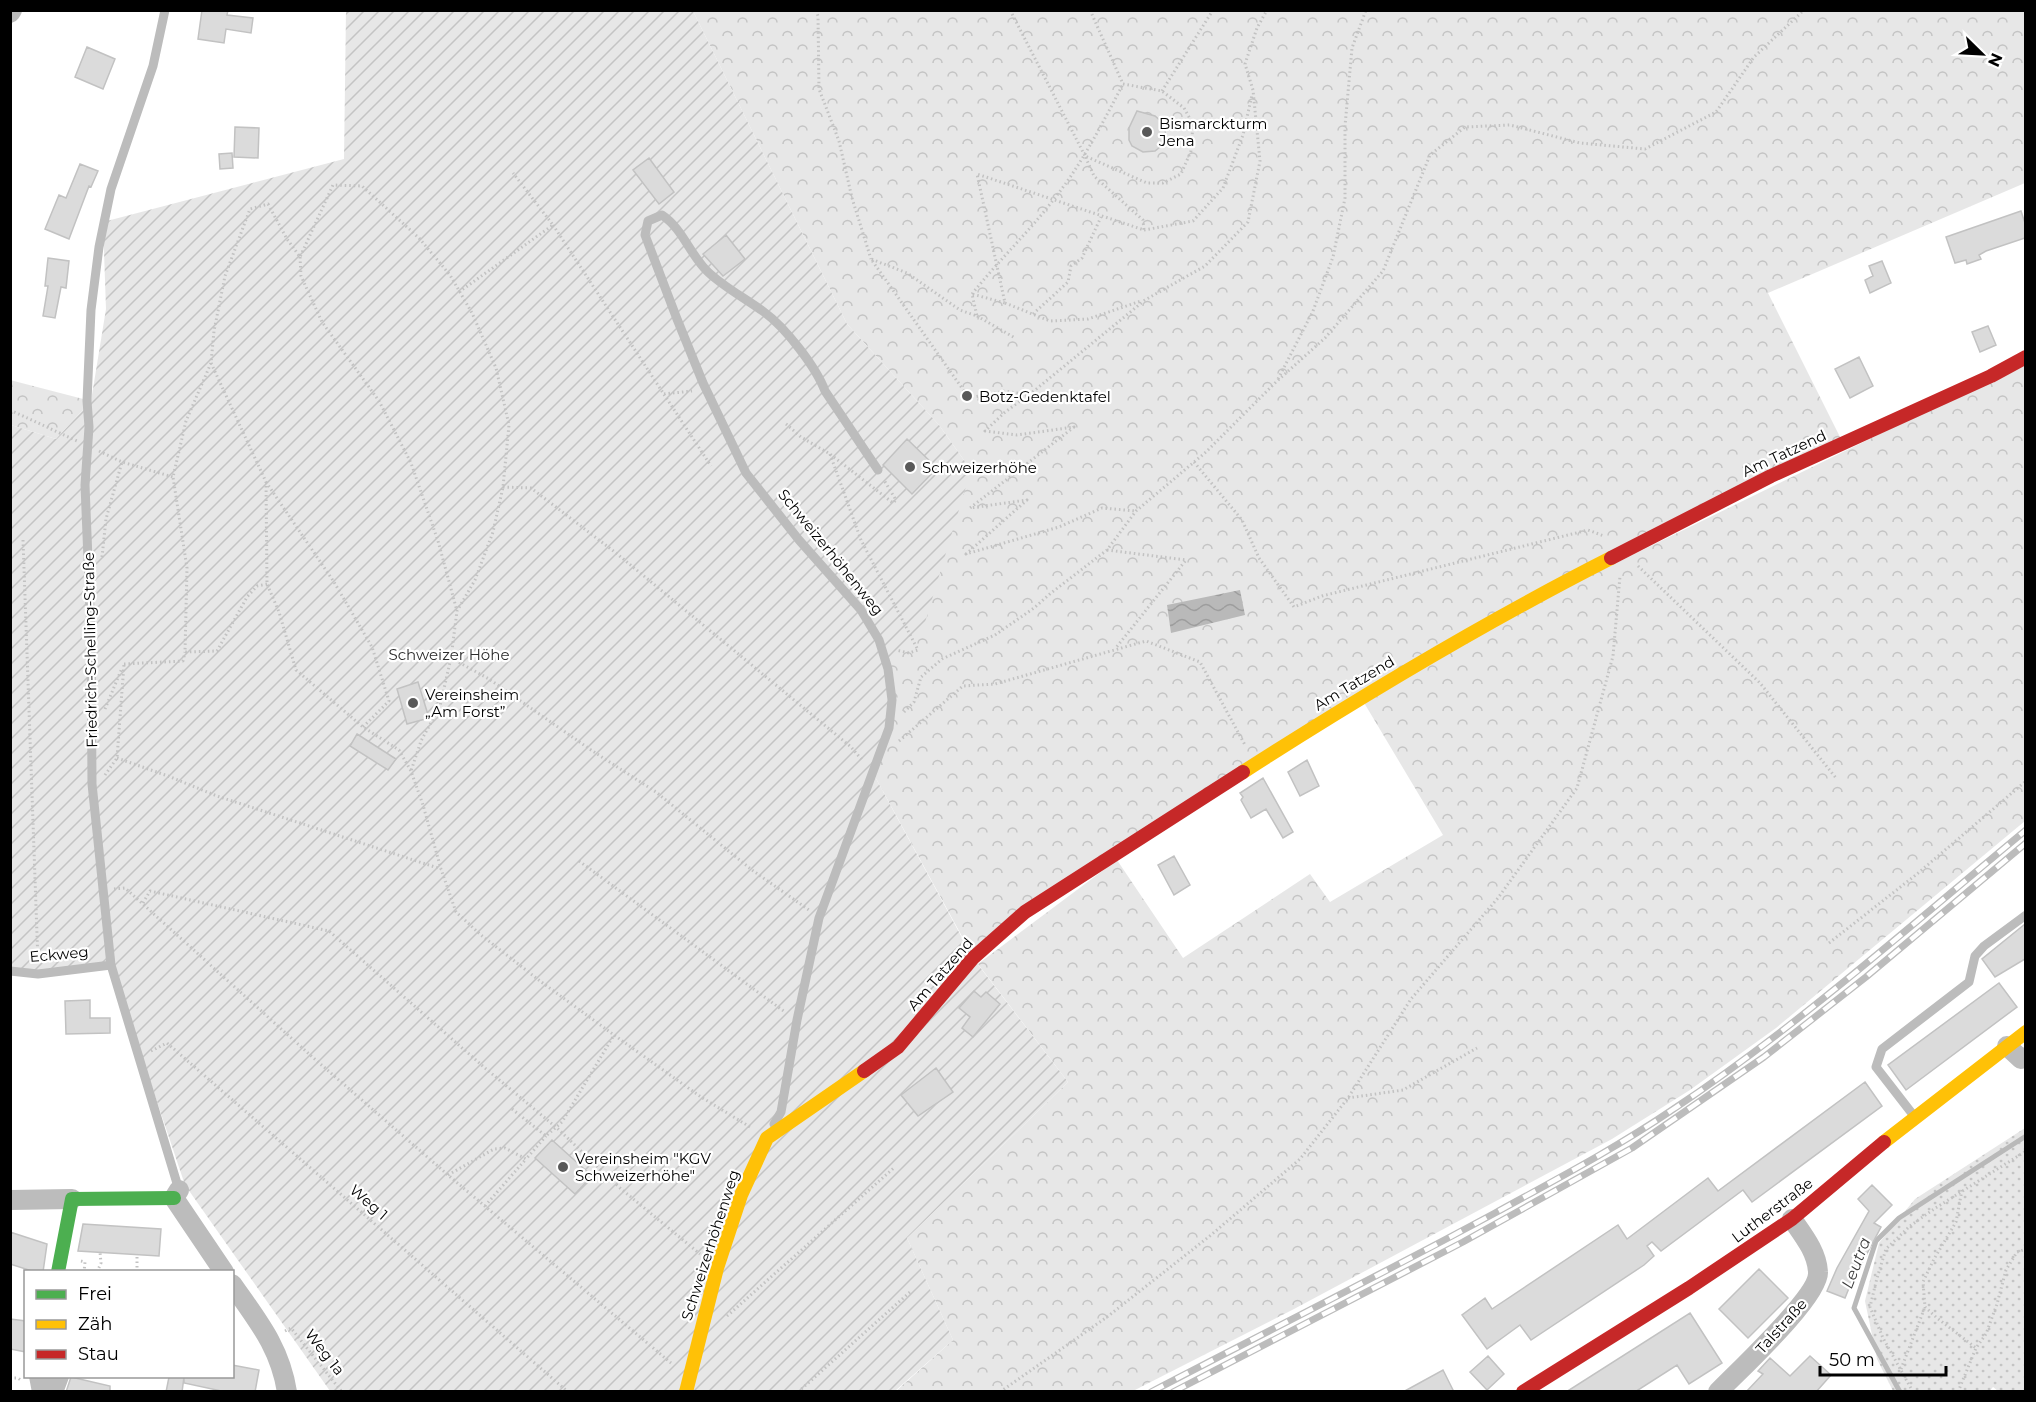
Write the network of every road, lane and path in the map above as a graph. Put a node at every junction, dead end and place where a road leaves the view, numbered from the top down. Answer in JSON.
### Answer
{"nodes":[{"id":1,"x":165,"y":10,"type":"edge"},
{"id":2,"x":816,"y":10,"type":"edge"},
{"id":3,"x":1010,"y":10,"type":"edge"},
{"id":4,"x":1090,"y":10,"type":"edge"},
{"id":5,"x":1213,"y":10,"type":"edge"},
{"id":6,"x":1267,"y":10,"type":"edge"},
{"id":7,"x":1366,"y":10,"type":"edge"},
{"id":8,"x":1804,"y":10,"type":"edge"},
{"id":9,"x":1123,"y":84,"type":"junction"},
{"id":10,"x":1253,"y":90,"type":"junction"},
{"id":11,"x":1162,"y":91,"type":"junction"},
{"id":12,"x":1085,"y":156,"type":"junction"},
{"id":13,"x":513,"y":173,"type":"dead end"},
{"id":14,"x":1053,"y":201,"type":"junction"},
{"id":15,"x":1101,"y":217,"type":"junction"},
{"id":16,"x":553,"y":225,"type":"junction"},
{"id":17,"x":1144,"y":230,"type":"junction"},
{"id":18,"x":300,"y":257,"type":"junction"},
{"id":19,"x":872,"y":259,"type":"junction"},
{"id":20,"x":996,"y":264,"type":"junction"},
{"id":21,"x":459,"y":292,"type":"junction"},
{"id":22,"x":972,"y":294,"type":"junction"},
{"id":23,"x":1145,"y":300,"type":"junction"},
{"id":24,"x":1005,"y":303,"type":"junction"},
{"id":25,"x":1033,"y":314,"type":"junction"},
{"id":26,"x":977,"y":316,"type":"junction"},
{"id":27,"x":1015,"y":338,"type":"dead end"},
{"id":28,"x":2025,"y":357,"type":"edge"},
{"id":29,"x":211,"y":363,"type":"junction"},
{"id":30,"x":1275,"y":383,"type":"junction"},
{"id":31,"x":706,"y":389,"type":"junction"},
{"id":32,"x":664,"y":394,"type":"junction"},
{"id":33,"x":1028,"y":395,"type":"junction"},
{"id":34,"x":10,"y":410,"type":"edge"},
{"id":35,"x":786,"y":424,"type":"dead end"},
{"id":36,"x":88,"y":446,"type":"junction"},
{"id":37,"x":122,"y":462,"type":"junction"},
{"id":38,"x":1194,"y":462,"type":"junction"},
{"id":39,"x":711,"y":466,"type":"dead end"},
{"id":40,"x":878,"y":470,"type":"dead end"},
{"id":41,"x":173,"y":477,"type":"junction"},
{"id":42,"x":266,"y":482,"type":"junction"},
{"id":43,"x":503,"y":487,"type":"junction"},
{"id":44,"x":1136,"y":511,"type":"junction"},
{"id":45,"x":23,"y":540,"type":"dead end"},
{"id":46,"x":1107,"y":550,"type":"junction"},
{"id":47,"x":1622,"y":551,"type":"junction"},
{"id":48,"x":101,"y":564,"type":"dead end"},
{"id":49,"x":267,"y":584,"type":"junction"},
{"id":50,"x":457,"y":611,"type":"junction"},
{"id":51,"x":879,"y":640,"type":"junction"},
{"id":52,"x":1114,"y":651,"type":"junction"},
{"id":53,"x":185,"y":652,"type":"junction"},
{"id":54,"x":450,"y":658,"type":"junction"},
{"id":55,"x":124,"y":664,"type":"junction"},
{"id":56,"x":363,"y":727,"type":"junction"},
{"id":57,"x":889,"y":728,"type":"junction"},
{"id":58,"x":92,"y":740,"type":"junction"},
{"id":59,"x":1255,"y":763,"type":"junction"},
{"id":60,"x":411,"y":771,"type":"junction"},
{"id":61,"x":873,"y":773,"type":"junction"},
{"id":62,"x":1836,"y":778,"type":"dead end"},
{"id":63,"x":2025,"y":781,"type":"edge"},
{"id":64,"x":579,"y":861,"type":"dead end"},
{"id":65,"x":441,"y":869,"type":"junction"},
{"id":66,"x":112,"y":889,"type":"dead end"},
{"id":67,"x":143,"y":904,"type":"junction"},
{"id":68,"x":2025,"y":915,"type":"edge"},
{"id":69,"x":819,"y":918,"type":"junction"},
{"id":70,"x":1829,"y":943,"type":"dead end"},
{"id":71,"x":111,"y":964,"type":"junction"},
{"id":72,"x":10,"y":971,"type":"edge"},
{"id":73,"x":38,"y":974,"type":"junction"},
{"id":74,"x":797,"y":1020,"type":"junction"},
{"id":75,"x":2025,"y":1032,"type":"edge"},
{"id":76,"x":614,"y":1035,"type":"junction"},
{"id":77,"x":2007,"y":1046,"type":"junction"},
{"id":78,"x":1477,"y":1048,"type":"dead end"},
{"id":79,"x":151,"y":1050,"type":"dead end"},
{"id":80,"x":2025,"y":1057,"type":"edge"},
{"id":81,"x":1348,"y":1098,"type":"junction"},
{"id":82,"x":512,"y":1109,"type":"dead end"},
{"id":83,"x":1915,"y":1118,"type":"junction"},
{"id":84,"x":557,"y":1128,"type":"junction"},
{"id":85,"x":546,"y":1136,"type":"junction"},
{"id":86,"x":767,"y":1138,"type":"junction"},
{"id":87,"x":2025,"y":1151,"type":"edge"},
{"id":88,"x":526,"y":1159,"type":"junction"},
{"id":89,"x":895,"y":1167,"type":"dead end"},
{"id":90,"x":448,"y":1175,"type":"junction"},
{"id":91,"x":1962,"y":1190,"type":"junction"},
{"id":92,"x":176,"y":1194,"type":"junction"},
{"id":93,"x":72,"y":1199,"type":"junction"},
{"id":94,"x":10,"y":1200,"type":"edge"},
{"id":95,"x":485,"y":1206,"type":"junction"},
{"id":96,"x":1792,"y":1219,"type":"junction"},
{"id":97,"x":2025,"y":1249,"type":"edge"},
{"id":98,"x":100,"y":1252,"type":"dead end"},
{"id":99,"x":137,"y":1254,"type":"dead end"},
{"id":100,"x":717,"y":1268,"type":"junction"},
{"id":101,"x":58,"y":1270,"type":"edge"},
{"id":102,"x":98,"y":1270,"type":"edge"},
{"id":103,"x":136,"y":1270,"type":"edge"},
{"id":104,"x":223,"y":1270,"type":"edge"},
{"id":105,"x":234,"y":1287,"type":"edge"},
{"id":106,"x":910,"y":1292,"type":"dead end"},
{"id":107,"x":1925,"y":1307,"type":"junction"},
{"id":108,"x":704,"y":1317,"type":"junction"},
{"id":109,"x":291,"y":1328,"type":"dead end"},
{"id":110,"x":1976,"y":1348,"type":"junction"},
{"id":111,"x":1901,"y":1370,"type":"junction"},
{"id":112,"x":10,"y":1378,"type":"edge"},
{"id":113,"x":18,"y":1378,"type":"dead end"},
{"id":114,"x":687,"y":1385,"type":"edge"},
{"id":115,"x":287,"y":1392,"type":"edge"},
{"id":116,"x":342,"y":1392,"type":"edge"},
{"id":117,"x":568,"y":1392,"type":"edge"},
{"id":118,"x":798,"y":1392,"type":"edge"},
{"id":119,"x":1000,"y":1392,"type":"edge"},
{"id":120,"x":1523,"y":1392,"type":"edge"},
{"id":121,"x":1718,"y":1392,"type":"edge"},
{"id":122,"x":1913,"y":1392,"type":"edge"},
{"id":123,"x":1958,"y":1392,"type":"edge"}],
"edges":[{"from":1,"to":36,"type":"lane","name":"Friedrich-Schelling-Straße"},
{"from":2,"to":19,"type":"path"},
{"from":3,"to":12,"type":"path"},
{"from":4,"to":9,"type":"path"},
{"from":5,"to":11,"type":"path"},
{"from":6,"to":10,"type":"path"},
{"from":7,"to":30,"type":"path"},
{"from":8,"to":30,"type":"path"},
{"from":9,"to":11,"type":"path"},
{"from":9,"to":12,"type":"path"},
{"from":10,"to":17,"type":"path"},
{"from":10,"to":23,"type":"path"},
{"from":11,"to":12,"type":"path"},
{"from":12,"to":14,"type":"path"},
{"from":12,"to":17,"type":"path"},
{"from":13,"to":16,"type":"path"},
{"from":14,"to":15,"type":"path"},
{"from":14,"to":20,"type":"path"},
{"from":14,"to":20,"type":"path"},
{"from":15,"to":17,"type":"path"},
{"from":15,"to":25,"type":"path"},
{"from":16,"to":21,"type":"path"},
{"from":16,"to":32,"type":"path"},
{"from":18,"to":21,"type":"path"},
{"from":18,"to":29,"type":"path"},
{"from":18,"to":50,"type":"path"},
{"from":19,"to":26,"type":"path"},
{"from":19,"to":33,"type":"path"},
{"from":20,"to":22,"type":"path"},
{"from":20,"to":24,"type":"path"},
{"from":21,"to":43,"type":"path"},
{"from":22,"to":24,"type":"path"},
{"from":22,"to":26,"type":"path"},
{"from":23,"to":25,"type":"path"},
{"from":23,"to":33,"type":"path"},
{"from":24,"to":25,"type":"path"},
{"from":26,"to":27,"type":"path"},
{"from":28,"to":47,"type":"street","name":"Am Tatzend"},
{"from":29,"to":41,"type":"path"},
{"from":29,"to":42,"type":"path"},
{"from":30,"to":38,"type":"path"},
{"from":31,"to":32,"type":"path"},
{"from":31,"to":40,"type":"lane","name":"Schweizerhöhenweg"},
{"from":31,"to":51,"type":"lane","name":"Schweizerhöhenweg"},
{"from":32,"to":39,"type":"path"},
{"from":33,"to":44,"type":"path"},
{"from":34,"to":36,"type":"path"},
{"from":35,"to":51,"type":"path"},
{"from":36,"to":37,"type":"path"},
{"from":36,"to":58,"type":"lane","name":"Friedrich-Schelling-Straße"},
{"from":37,"to":41,"type":"path"},
{"from":37,"to":48,"type":"path"},
{"from":38,"to":44,"type":"path"},
{"from":38,"to":47,"type":"path"},
{"from":41,"to":53,"type":"path"},
{"from":42,"to":49,"type":"path"},
{"from":42,"to":56,"type":"path"},
{"from":43,"to":50,"type":"path"},
{"from":43,"to":61,"type":"path"},
{"from":44,"to":46,"type":"path"},
{"from":45,"to":73,"type":"path"},
{"from":46,"to":52,"type":"path"},
{"from":46,"to":57,"type":"path"},
{"from":47,"to":59,"type":"street","name":"Am Tatzend"},
{"from":47,"to":62,"type":"path"},
{"from":47,"to":81,"type":"path"},
{"from":49,"to":53,"type":"path"},
{"from":49,"to":56,"type":"path"},
{"from":50,"to":54,"type":"path"},
{"from":51,"to":57,"type":"lane","name":"Schweizerhöhenweg"},
{"from":52,"to":57,"type":"path"},
{"from":52,"to":59,"type":"path"},
{"from":53,"to":55,"type":"path"},
{"from":54,"to":60,"type":"path"},
{"from":54,"to":69,"type":"path"},
{"from":55,"to":58,"type":"path"},
{"from":55,"to":65,"type":"path"},
{"from":56,"to":60,"type":"path"},
{"from":57,"to":61,"type":"lane","name":"Schweizerhöhenweg"},
{"from":58,"to":71,"type":"lane","name":"Friedrich-Schelling-Straße"},
{"from":59,"to":86,"type":"street","name":"Am Tatzend"},
{"from":60,"to":65,"type":"path"},
{"from":61,"to":69,"type":"lane","name":"Schweizerhöhenweg"},
{"from":63,"to":70,"type":"path"},
{"from":64,"to":74,"type":"path"},
{"from":65,"to":76,"type":"path"},
{"from":66,"to":67,"type":"path"},
{"from":67,"to":84,"type":"path"},
{"from":67,"to":90,"type":"path"},
{"from":68,"to":83,"type":"lane"},
{"from":69,"to":74,"type":"lane","name":"Schweizerhöhenweg"},
{"from":71,"to":73,"type":"lane","name":"Eckweg"},
{"from":71,"to":92,"type":"lane","name":"Friedrich-Schelling-Straße"},
{"from":72,"to":73,"type":"lane","name":"Eckweg"},
{"from":74,"to":86,"type":"lane","name":"Schweizerhöhenweg"},
{"from":75,"to":77,"type":"street","name":"Lutherstraße"},
{"from":76,"to":84,"type":"path"},
{"from":76,"to":86,"type":"path"},
{"from":77,"to":80,"type":"street"},
{"from":77,"to":83,"type":"street","name":"Lutherstraße"},
{"from":78,"to":81,"type":"path"},
{"from":79,"to":117,"type":"path","name":"Weg 1"},
{"from":81,"to":119,"type":"path"},
{"from":82,"to":85,"type":"path"},
{"from":83,"to":96,"type":"street","name":"Lutherstraße"},
{"from":84,"to":85,"type":"path"},
{"from":84,"to":100,"type":"path"},
{"from":85,"to":88,"type":"path"},
{"from":86,"to":100,"type":"street","name":"Schweizerhöhenweg"},
{"from":87,"to":91,"type":"path"},
{"from":88,"to":90,"type":"path"},
{"from":88,"to":95,"type":"path"},
{"from":89,"to":108,"type":"path"},
{"from":90,"to":95,"type":"path"},
{"from":91,"to":107,"type":"path"},
{"from":91,"to":111,"type":"path"},
{"from":92,"to":93,"type":"street"},
{"from":92,"to":104,"type":"street","name":"Friedrich-Schelling-Straße"},
{"from":93,"to":94,"type":"street"},
{"from":93,"to":101,"type":"street"},
{"from":95,"to":114,"type":"path"},
{"from":96,"to":120,"type":"street","name":"Lutherstraße"},
{"from":96,"to":121,"type":"street","name":"Talstraße"},
{"from":97,"to":110,"type":"path"},
{"from":98,"to":102,"type":"path"},
{"from":99,"to":103,"type":"path"},
{"from":100,"to":108,"type":"street","name":"Schweizerhöhenweg"},
{"from":105,"to":115,"type":"street"},
{"from":106,"to":118,"type":"path"},
{"from":107,"to":110,"type":"path"},
{"from":107,"to":111,"type":"path"},
{"from":108,"to":114,"type":"street","name":"Schweizerhöhenweg"},
{"from":109,"to":116,"type":"path","name":"Weg 1a"},
{"from":110,"to":123,"type":"path"},
{"from":111,"to":122,"type":"path"},
{"from":112,"to":113,"type":"path"}]}
